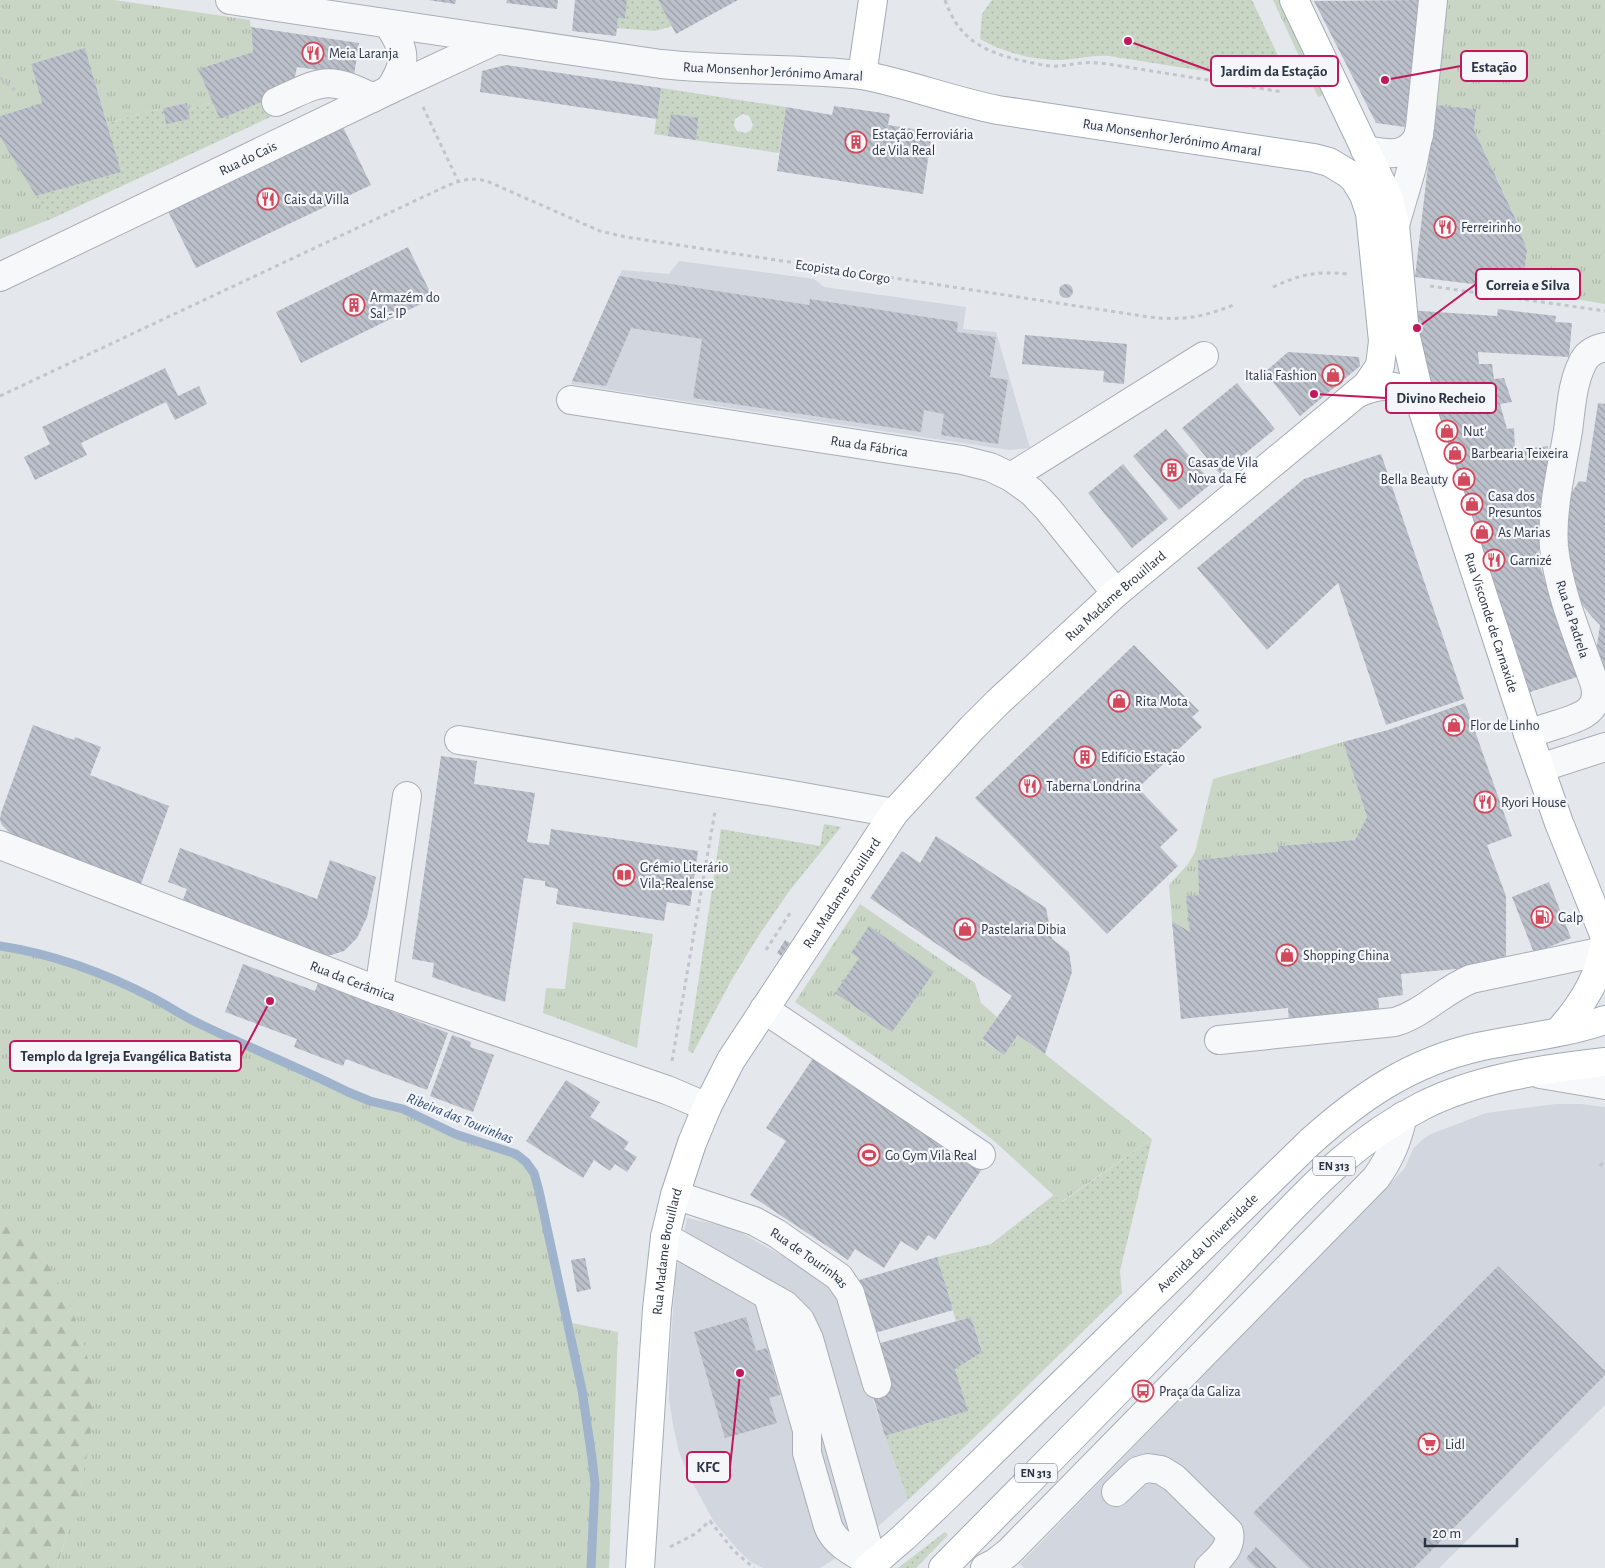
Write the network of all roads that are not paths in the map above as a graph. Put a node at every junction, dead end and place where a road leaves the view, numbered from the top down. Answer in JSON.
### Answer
{"nodes":[{"id":1,"x":230,"y":0,"type":"edge"},
{"id":2,"x":873,"y":0,"type":"edge"},
{"id":3,"x":1294,"y":0,"type":"edge"},
{"id":4,"x":1432,"y":0,"type":"edge"},
{"id":5,"x":388,"y":24,"type":"junction"},
{"id":6,"x":496,"y":40,"type":"junction"},
{"id":7,"x":862,"y":76,"type":"junction"},
{"id":8,"x":391,"y":89,"type":"junction"},
{"id":9,"x":276,"y":102,"type":"dead end"},
{"id":10,"x":1352,"y":122,"type":"junction"},
{"id":11,"x":1419,"y":135,"type":"junction"},
{"id":12,"x":1365,"y":150,"type":"junction"},
{"id":13,"x":1314,"y":158,"type":"junction"},
{"id":14,"x":1395,"y":225,"type":"junction"},
{"id":15,"x":0,"y":277,"type":"edge"},
{"id":16,"x":1605,"y":346,"type":"edge"},
{"id":17,"x":1204,"y":356,"type":"dead end"},
{"id":18,"x":1358,"y":393,"type":"junction"},
{"id":19,"x":571,"y":400,"type":"dead end"},
{"id":20,"x":1421,"y":400,"type":"junction"},
{"id":21,"x":1011,"y":478,"type":"junction"},
{"id":22,"x":1116,"y":593,"type":"junction"},
{"id":23,"x":1528,"y":734,"type":"junction"},
{"id":24,"x":459,"y":740,"type":"dead end"},
{"id":25,"x":1605,"y":747,"type":"edge"},
{"id":26,"x":1540,"y":768,"type":"junction"},
{"id":27,"x":407,"y":796,"type":"dead end"},
{"id":28,"x":894,"y":813,"type":"junction"},
{"id":29,"x":0,"y":845,"type":"edge"},
{"id":30,"x":1577,"y":869,"type":"junction"},
{"id":31,"x":1605,"y":898,"type":"edge"},
{"id":32,"x":1605,"y":942,"type":"edge"},
{"id":33,"x":379,"y":991,"type":"junction"},
{"id":34,"x":764,"y":1009,"type":"junction"},
{"id":35,"x":1605,"y":1020,"type":"edge"},
{"id":36,"x":1559,"y":1031,"type":"junction"},
{"id":37,"x":1220,"y":1040,"type":"dead end"},
{"id":38,"x":1605,"y":1062,"type":"edge"},
{"id":39,"x":1534,"y":1073,"type":"junction"},
{"id":40,"x":1605,"y":1085,"type":"edge"},
{"id":41,"x":707,"y":1107,"type":"junction"},
{"id":42,"x":1403,"y":1116,"type":"junction"},
{"id":43,"x":981,"y":1155,"type":"dead end"},
{"id":44,"x":675,"y":1196,"type":"junction"},
{"id":45,"x":665,"y":1237,"type":"junction"},
{"id":46,"x":768,"y":1296,"type":"junction"},
{"id":47,"x":877,"y":1384,"type":"dead end"},
{"id":48,"x":1116,"y":1492,"type":"dead end"},
{"id":49,"x":640,"y":1560,"type":"edge"},
{"id":50,"x":864,"y":1561,"type":"edge"},
{"id":51,"x":943,"y":1568,"type":"edge"},
{"id":52,"x":985,"y":1568,"type":"edge"},
{"id":53,"x":1209,"y":1568,"type":"edge"}],
"edges":[{"from":1,"to":5,"type":"street","name":"Rua Monsenhor Jerónimo Amaral"},
{"from":2,"to":7,"type":"main road"},
{"from":3,"to":10,"type":"main road","name":"Rua Visconde de Carnaxide"},
{"from":4,"to":11,"type":"street"},
{"from":5,"to":6,"type":"street","name":"Rua Monsenhor Jerónimo Amaral"},
{"from":5,"to":8,"type":"street"},
{"from":6,"to":7,"type":"street","name":"Rua Monsenhor Jerónimo Amaral"},
{"from":6,"to":8,"type":"street","name":"Rua do Cais"},
{"from":7,"to":13,"type":"main road","name":"Rua Monsenhor Jerónimo Amaral"},
{"from":8,"to":9,"type":"street"},
{"from":8,"to":15,"type":"street","name":"Rua do Cais"},
{"from":10,"to":12,"type":"main road","name":"Rua Visconde de Carnaxide"},
{"from":10,"to":13,"type":"main road"},
{"from":11,"to":12,"type":"street"},
{"from":11,"to":14,"type":"street"},
{"from":12,"to":14,"type":"main road","name":"Rua Visconde de Carnaxide"},
{"from":13,"to":18,"type":"main road","name":"Rua Monsenhor Jerónimo Amaral"},
{"from":14,"to":20,"type":"main road","name":"Rua Visconde de Carnaxide"},
{"from":16,"to":23,"type":"street","name":"Rua da Padrela"},
{"from":17,"to":21,"type":"street"},
{"from":18,"to":20,"type":"main road"},
{"from":18,"to":22,"type":"main road","name":"Rua Madame Brouillard"},
{"from":19,"to":21,"type":"street","name":"Rua da Fábrica"},
{"from":20,"to":23,"type":"main road","name":"Rua Visconde de Carnaxide"},
{"from":21,"to":22,"type":"street","name":"Rua da Fábrica"},
{"from":22,"to":28,"type":"main road","name":"Rua Madame Brouillard"},
{"from":23,"to":26,"type":"main road","name":"Rua Visconde de Carnaxide"},
{"from":24,"to":28,"type":"street"},
{"from":25,"to":26,"type":"street"},
{"from":26,"to":30,"type":"main road","name":"Rua Visconde de Carnaxide"},
{"from":27,"to":33,"type":"street"},
{"from":28,"to":34,"type":"main road","name":"Rua Madame Brouillard"},
{"from":29,"to":33,"type":"street","name":"Rua da Cerâmica"},
{"from":30,"to":31,"type":"main road"},
{"from":30,"to":32,"type":"main road","name":"Rua Visconde de Carnaxide"},
{"from":32,"to":36,"type":"main road"},
{"from":32,"to":37,"type":"street"},
{"from":33,"to":41,"type":"street","name":"Rua da Cerâmica"},
{"from":34,"to":41,"type":"main road","name":"Rua Madame Brouillard"},
{"from":34,"to":43,"type":"street"},
{"from":35,"to":36,"type":"main road","name":"Avenida da Universidade"},
{"from":36,"to":50,"type":"main road","name":"Avenida da Universidade"},
{"from":38,"to":39,"type":"main road","number":"EN 313"},
{"from":39,"to":40,"type":"street"},
{"from":39,"to":42,"type":"main road","number":"EN 313"},
{"from":41,"to":44,"type":"main road","name":"Rua Madame Brouillard"},
{"from":42,"to":51,"type":"main road","number":"EN 313"},
{"from":42,"to":52,"type":"street"},
{"from":44,"to":45,"type":"main road","name":"Rua Madame Brouillard"},
{"from":44,"to":47,"type":"street","name":"Rua de Tourinhas"},
{"from":45,"to":46,"type":"street"},
{"from":45,"to":49,"type":"main road","name":"Rua Madame Brouillard"},
{"from":46,"to":50,"type":"street"},
{"from":46,"to":50,"type":"street"},
{"from":48,"to":53,"type":"street"}]}
